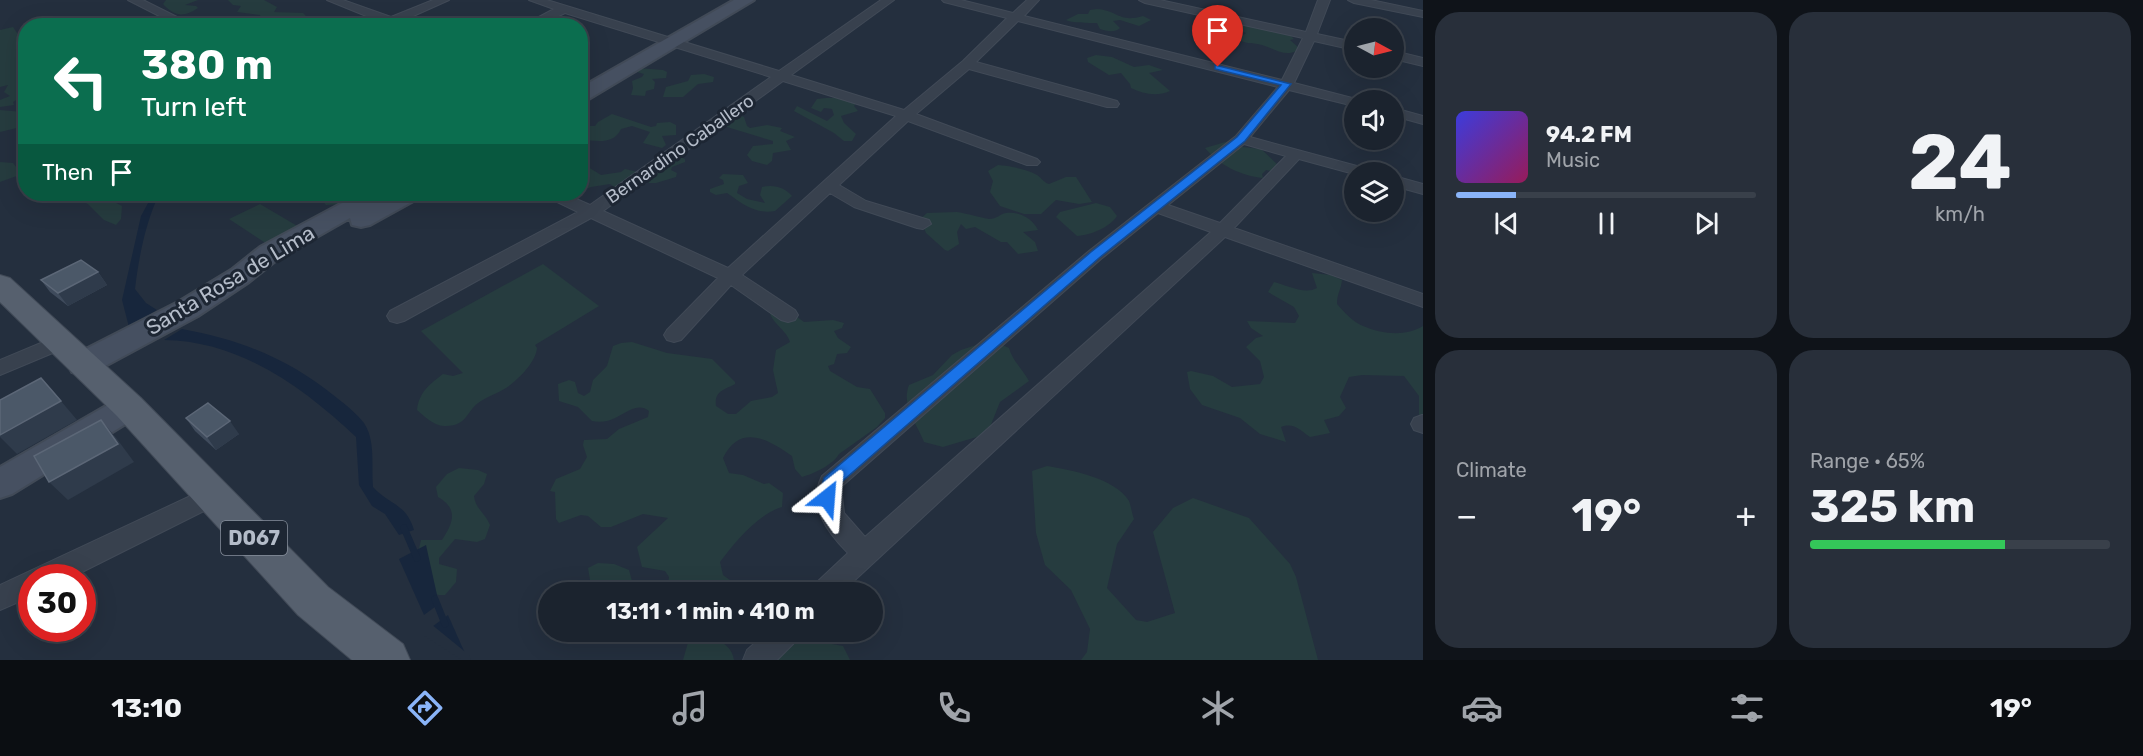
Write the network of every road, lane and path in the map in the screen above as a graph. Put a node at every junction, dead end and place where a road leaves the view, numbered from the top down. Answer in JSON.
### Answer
{"nodes":[{"id":1,"x":134,"y":0,"type":"edge"},
{"id":2,"x":333,"y":0,"type":"edge"},
{"id":3,"x":443,"y":0,"type":"edge"},
{"id":4,"x":535,"y":0,"type":"edge"},
{"id":5,"x":727,"y":0,"type":"edge"},
{"id":6,"x":746,"y":0,"type":"edge"},
{"id":7,"x":888,"y":0,"type":"edge"},
{"id":8,"x":948,"y":0,"type":"edge"},
{"id":9,"x":1032,"y":0,"type":"edge"},
{"id":10,"x":1145,"y":0,"type":"edge"},
{"id":11,"x":1324,"y":0,"type":"edge"},
{"id":12,"x":1354,"y":0,"type":"edge"},
{"id":13,"x":562,"y":10,"type":"junction"},
{"id":14,"x":1423,"y":14,"type":"edge"},
{"id":15,"x":1014,"y":16,"type":"junction"},
{"id":16,"x":172,"y":18,"type":"edge"},
{"id":17,"x":374,"y":18,"type":"edge"},
{"id":18,"x":398,"y":18,"type":"edge"},
{"id":19,"x":545,"y":18,"type":"edge"},
{"id":20,"x":588,"y":18,"type":"edge"},
{"id":21,"x":588,"y":18,"type":"edge"},
{"id":22,"x":1310,"y":36,"type":"junction"},
{"id":23,"x":664,"y":42,"type":"junction"},
{"id":24,"x":1344,"y":44,"type":"edge"},
{"id":25,"x":1404,"y":57,"type":"edge"},
{"id":26,"x":1423,"y":62,"type":"edge"},
{"id":27,"x":967,"y":64,"type":"junction"},
{"id":28,"x":588,"y":76,"type":"edge"},
{"id":29,"x":782,"y":76,"type":"junction"},
{"id":30,"x":1287,"y":84,"type":"junction"},
{"id":31,"x":588,"y":91,"type":"edge"},
{"id":32,"x":1344,"y":99,"type":"edge"},
{"id":33,"x":1112,"y":104,"type":"dead end"},
{"id":34,"x":906,"y":115,"type":"junction"},
{"id":35,"x":1404,"y":115,"type":"edge"},
{"id":36,"x":1423,"y":120,"type":"edge"},
{"id":37,"x":1241,"y":139,"type":"junction"},
{"id":38,"x":1296,"y":154,"type":"junction"},
{"id":39,"x":1032,"y":162,"type":"dead end"},
{"id":40,"x":1344,"y":167,"type":"edge"},
{"id":41,"x":1404,"y":184,"type":"edge"},
{"id":42,"x":830,"y":187,"type":"junction"},
{"id":43,"x":1423,"y":189,"type":"edge"},
{"id":44,"x":363,"y":201,"type":"edge"},
{"id":45,"x":396,"y":201,"type":"edge"},
{"id":46,"x":567,"y":201,"type":"edge"},
{"id":47,"x":1157,"y":207,"type":"junction"},
{"id":48,"x":590,"y":212,"type":"junction"},
{"id":49,"x":923,"y":224,"type":"dead end"},
{"id":50,"x":1223,"y":230,"type":"junction"},
{"id":51,"x":240,"y":276,"type":"junction"},
{"id":52,"x":730,"y":276,"type":"junction"},
{"id":53,"x":0,"y":285,"type":"edge"},
{"id":54,"x":1423,"y":302,"type":"edge"},
{"id":55,"x":788,"y":315,"type":"dead end"},
{"id":56,"x":397,"y":316,"type":"dead end"},
{"id":57,"x":674,"y":334,"type":"dead end"},
{"id":58,"x":71,"y":353,"type":"junction"},
{"id":59,"x":0,"y":368,"type":"edge"},
{"id":60,"x":129,"y":407,"type":"junction"},
{"id":61,"x":0,"y":484,"type":"edge"},
{"id":62,"x":214,"y":495,"type":"junction"},
{"id":63,"x":865,"y":553,"type":"junction"},
{"id":64,"x":72,"y":564,"type":"edge"},
{"id":65,"x":835,"y":582,"type":"edge"},
{"id":66,"x":18,"y":590,"type":"edge"},
{"id":67,"x":0,"y":598,"type":"edge"},
{"id":68,"x":776,"y":642,"type":"edge"},
{"id":69,"x":387,"y":660,"type":"edge"},
{"id":70,"x":757,"y":660,"type":"edge"}],
"edges":[{"from":1,"to":16,"type":"street"},
{"from":2,"to":17,"type":"street"},
{"from":3,"to":18,"type":"street"},
{"from":4,"to":13,"type":"street"},
{"from":5,"to":23,"type":"street"},
{"from":6,"to":23,"type":"street"},
{"from":7,"to":29,"type":"street","name":"Bernardino Caballero"},
{"from":8,"to":15,"type":"street"},
{"from":9,"to":15,"type":"street"},
{"from":10,"to":22,"type":"street"},
{"from":11,"to":22,"type":"street"},
{"from":12,"to":14,"type":"street"},
{"from":13,"to":19,"type":"street"},
{"from":13,"to":20,"type":"street"},
{"from":15,"to":27,"type":"street"},
{"from":15,"to":30,"type":"street"},
{"from":21,"to":23,"type":"street"},
{"from":22,"to":24,"type":"street"},
{"from":22,"to":30,"type":"street"},
{"from":23,"to":28,"type":"street"},
{"from":23,"to":29,"type":"street"},
{"from":23,"to":31,"type":"street"},
{"from":25,"to":26,"type":"street"},
{"from":27,"to":33,"type":"street"},
{"from":27,"to":34,"type":"street"},
{"from":29,"to":34,"type":"street"},
{"from":29,"to":48,"type":"street","name":"Bernardino Caballero"},
{"from":30,"to":32,"type":"street"},
{"from":30,"to":37,"type":"street"},
{"from":34,"to":39,"type":"street"},
{"from":34,"to":42,"type":"street"},
{"from":35,"to":36,"type":"street"},
{"from":37,"to":38,"type":"street"},
{"from":37,"to":47,"type":"street"},
{"from":38,"to":40,"type":"street"},
{"from":38,"to":50,"type":"street"},
{"from":41,"to":43,"type":"street"},
{"from":42,"to":49,"type":"street"},
{"from":42,"to":52,"type":"street"},
{"from":44,"to":51,"type":"street","name":"Santa Rosa de Lima"},
{"from":45,"to":51,"type":"street"},
{"from":46,"to":48,"type":"street"},
{"from":47,"to":50,"type":"street"},
{"from":47,"to":63,"type":"street"},
{"from":48,"to":52,"type":"street"},
{"from":48,"to":56,"type":"street","name":"Bernardino Caballero"},
{"from":50,"to":54,"type":"street"},
{"from":50,"to":63,"type":"street"},
{"from":51,"to":58,"type":"street","name":"Santa Rosa de Lima"},
{"from":52,"to":55,"type":"street"},
{"from":52,"to":57,"type":"street"},
{"from":53,"to":58,"type":"main road","number":"D067"},
{"from":58,"to":59,"type":"street"},
{"from":58,"to":60,"type":"main road","number":"D067"},
{"from":60,"to":61,"type":"street"},
{"from":60,"to":62,"type":"main road","number":"D067"},
{"from":62,"to":64,"type":"street"},
{"from":62,"to":69,"type":"main road","number":"D067"},
{"from":63,"to":65,"type":"street"},
{"from":66,"to":67,"type":"street"},
{"from":68,"to":70,"type":"street"}]}
